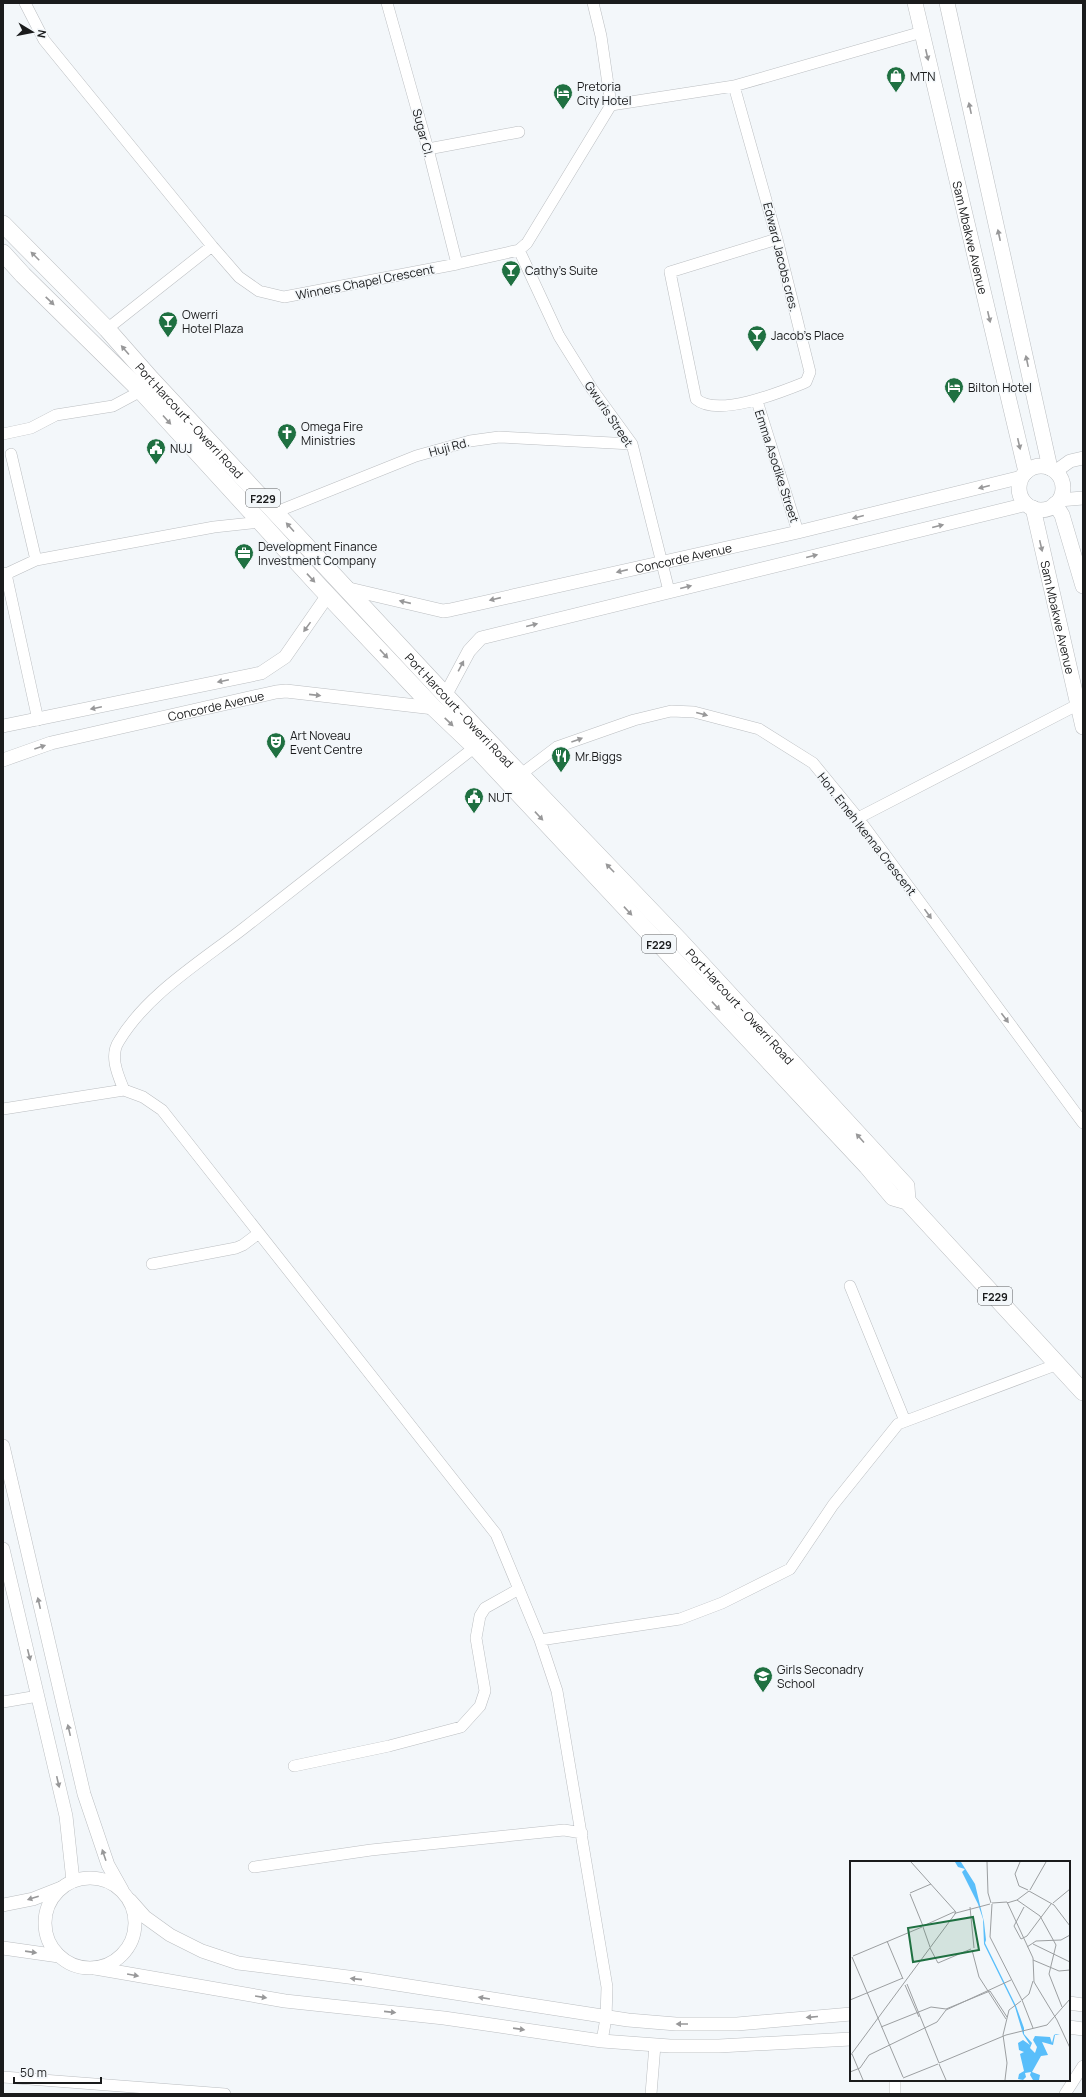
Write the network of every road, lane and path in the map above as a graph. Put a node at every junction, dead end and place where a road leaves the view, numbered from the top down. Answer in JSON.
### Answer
{"nodes":[{"id":1,"x":25,"y":3,"type":"edge"},
{"id":2,"x":387,"y":3,"type":"edge"},
{"id":3,"x":593,"y":3,"type":"edge"},
{"id":4,"x":915,"y":3,"type":"edge"},
{"id":5,"x":947,"y":3,"type":"edge"},
{"id":6,"x":922,"y":32,"type":"junction"},
{"id":7,"x":734,"y":86,"type":"junction"},
{"id":8,"x":611,"y":105,"type":"junction"},
{"id":9,"x":519,"y":132,"type":"dead end"},
{"id":10,"x":428,"y":149,"type":"junction"},
{"id":11,"x":3,"y":224,"type":"edge"},
{"id":12,"x":777,"y":239,"type":"junction"},
{"id":13,"x":212,"y":246,"type":"junction"},
{"id":14,"x":519,"y":250,"type":"junction"},
{"id":15,"x":3,"y":253,"type":"edge"},
{"id":16,"x":457,"y":264,"type":"junction"},
{"id":17,"x":107,"y":329,"type":"junction"},
{"id":18,"x":141,"y":391,"type":"junction"},
{"id":19,"x":757,"y":401,"type":"junction"},
{"id":20,"x":3,"y":434,"type":"edge"},
{"id":21,"x":632,"y":444,"type":"junction"},
{"id":22,"x":11,"y":454,"type":"dead end"},
{"id":23,"x":1083,"y":458,"type":"edge"},
{"id":24,"x":1053,"y":470,"type":"junction"},
{"id":25,"x":1024,"y":475,"type":"junction"},
{"id":26,"x":1083,"y":498,"type":"edge"},
{"id":27,"x":1057,"y":502,"type":"junction"},
{"id":28,"x":1030,"y":506,"type":"junction"},
{"id":29,"x":276,"y":512,"type":"junction"},
{"id":30,"x":260,"y":522,"type":"junction"},
{"id":31,"x":798,"y":532,"type":"junction"},
{"id":32,"x":36,"y":560,"type":"junction"},
{"id":33,"x":660,"y":562,"type":"junction"},
{"id":34,"x":5,"y":574,"type":"edge"},
{"id":35,"x":1083,"y":586,"type":"edge"},
{"id":36,"x":345,"y":588,"type":"junction"},
{"id":37,"x":669,"y":591,"type":"junction"},
{"id":38,"x":328,"y":595,"type":"junction"},
{"id":39,"x":440,"y":702,"type":"junction"},
{"id":40,"x":1077,"y":705,"type":"junction"},
{"id":41,"x":38,"y":720,"type":"junction"},
{"id":42,"x":3,"y":726,"type":"edge"},
{"id":43,"x":1083,"y":727,"type":"edge"},
{"id":44,"x":475,"y":747,"type":"junction"},
{"id":45,"x":3,"y":760,"type":"edge"},
{"id":46,"x":515,"y":779,"type":"junction"},
{"id":47,"x":858,"y":818,"type":"junction"},
{"id":48,"x":124,"y":1090,"type":"junction"},
{"id":49,"x":3,"y":1109,"type":"edge"},
{"id":50,"x":1083,"y":1123,"type":"edge"},
{"id":51,"x":259,"y":1233,"type":"junction"},
{"id":52,"x":152,"y":1264,"type":"dead end"},
{"id":53,"x":850,"y":1286,"type":"dead end"},
{"id":54,"x":1058,"y":1364,"type":"junction"},
{"id":55,"x":1083,"y":1392,"type":"edge"},
{"id":56,"x":905,"y":1421,"type":"junction"},
{"id":57,"x":3,"y":1446,"type":"edge"},
{"id":58,"x":3,"y":1549,"type":"edge"},
{"id":59,"x":519,"y":1589,"type":"junction"},
{"id":60,"x":540,"y":1640,"type":"junction"},
{"id":61,"x":38,"y":1696,"type":"junction"},
{"id":62,"x":3,"y":1702,"type":"edge"},
{"id":63,"x":294,"y":1766,"type":"dead end"},
{"id":64,"x":582,"y":1832,"type":"junction"},
{"id":65,"x":254,"y":1867,"type":"dead end"},
{"id":66,"x":68,"y":1884,"type":"junction"},
{"id":67,"x":126,"y":1895,"type":"junction"},
{"id":68,"x":3,"y":1905,"type":"edge"},
{"id":69,"x":3,"y":1948,"type":"edge"},
{"id":70,"x":59,"y":1956,"type":"junction"},
{"id":71,"x":95,"y":1968,"type":"junction"},
{"id":72,"x":1070,"y":2003,"type":"edge"},
{"id":73,"x":1083,"y":2005,"type":"edge"},
{"id":74,"x":850,"y":2014,"type":"edge"},
{"id":75,"x":606,"y":2018,"type":"junction"},
{"id":76,"x":1070,"y":2027,"type":"edge"},
{"id":77,"x":1083,"y":2029,"type":"edge"},
{"id":78,"x":850,"y":2039,"type":"edge"},
{"id":79,"x":602,"y":2041,"type":"junction"},
{"id":80,"x":655,"y":2045,"type":"junction"},
{"id":81,"x":1083,"y":2066,"type":"edge"},
{"id":82,"x":3,"y":2077,"type":"edge"},
{"id":83,"x":895,"y":2081,"type":"edge"},
{"id":84,"x":146,"y":2091,"type":"edge"},
{"id":85,"x":225,"y":2094,"type":"edge"},
{"id":86,"x":651,"y":2094,"type":"edge"},
{"id":87,"x":895,"y":2094,"type":"edge"},
{"id":88,"x":1065,"y":2094,"type":"edge"}],
"edges":[{"from":1,"to":13,"type":"street","name":"Winners Chapel Crescent"},
{"from":2,"to":10,"type":"street","name":"Sugar Cl."},
{"from":3,"to":8,"type":"street"},
{"from":4,"to":6,"type":"main road","name":"Sam Mbakwe Avenue"},
{"from":24,"to":5,"type":"main road","one_way":true},
{"from":6,"to":7,"type":"street"},
{"from":6,"to":25,"type":"main road","name":"Sam Mbakwe Avenue","one_way":true},
{"from":7,"to":8,"type":"street"},
{"from":7,"to":12,"type":"street","name":"Edward Jacobs cres."},
{"from":8,"to":14,"type":"street"},
{"from":9,"to":10,"type":"street"},
{"from":10,"to":16,"type":"street","name":"Sugar Cl."},
{"from":17,"to":11,"type":"main road","name":"Port Harcourt - Owerri Road","number":"F229","one_way":true},
{"from":12,"to":19,"type":"street","name":"Edward Jacobs cres."},
{"from":12,"to":19,"type":"street","name":"Edward Jacobs cres."},
{"from":13,"to":16,"type":"street","name":"Winners Chapel Crescent"},
{"from":13,"to":17,"type":"street"},
{"from":14,"to":16,"type":"street","name":"Winners Chapel Crescent"},
{"from":14,"to":21,"type":"street","name":"Gwuris Street"},
{"from":15,"to":18,"type":"main road","name":"Port Harcourt - Owerri Road","number":"F229","one_way":true},
{"from":29,"to":17,"type":"main road","name":"Port Harcourt - Owerri Road","number":"F229","one_way":true},
{"from":18,"to":20,"type":"street"},
{"from":18,"to":30,"type":"main road","name":"Port Harcourt - Owerri Road","number":"F229","one_way":true},
{"from":19,"to":31,"type":"street","name":"Emma Asodike Street"},
{"from":21,"to":29,"type":"street","name":"Huji Rd."},
{"from":21,"to":33,"type":"street","name":"Gwuris Street"},
{"from":22,"to":32,"type":"street"},
{"from":23,"to":24,"type":"street"},
{"from":24,"to":25,"type":"main road"},
{"from":24,"to":27,"type":"main road"},
{"from":25,"to":28,"type":"main road"},
{"from":25,"to":31,"type":"street","name":"Concorde Avenue","one_way":true},
{"from":26,"to":27,"type":"street"},
{"from":27,"to":28,"type":"main road"},
{"from":27,"to":35,"type":"main road"},
{"from":37,"to":28,"type":"street","one_way":true},
{"from":28,"to":40,"type":"main road","name":"Sam Mbakwe Avenue","one_way":true},
{"from":29,"to":30,"type":"main road"},
{"from":36,"to":29,"type":"main road","name":"Port Harcourt - Owerri Road","number":"F229","one_way":true},
{"from":30,"to":32,"type":"street"},
{"from":30,"to":38,"type":"main road","name":"Port Harcourt - Owerri Road","number":"F229","one_way":true},
{"from":31,"to":33,"type":"street","name":"Concorde Avenue"},
{"from":32,"to":34,"type":"street"},
{"from":33,"to":36,"type":"street","name":"Concorde Avenue","one_way":true},
{"from":33,"to":37,"type":"street","name":"Gwuris Street"},
{"from":34,"to":41,"type":"street"},
{"from":36,"to":39,"type":"main road","name":"Port Harcourt - Owerri Road","number":"F229"},
{"from":39,"to":37,"type":"street","one_way":true},
{"from":38,"to":39,"type":"main road","name":"Port Harcourt - Owerri Road","number":"F229","one_way":true},
{"from":38,"to":41,"type":"street","name":"Concorde Avenue","one_way":true},
{"from":39,"to":44,"type":"main road","name":"Port Harcourt - Owerri Road","number":"F229","one_way":true},
{"from":45,"to":39,"type":"street","name":"Concorde Avenue","one_way":true},
{"from":39,"to":46,"type":"main road","name":"Port Harcourt - Owerri Road","number":"F229"},
{"from":40,"to":43,"type":"main road","name":"Sam Mbakwe Avenue"},
{"from":40,"to":47,"type":"street"},
{"from":41,"to":42,"type":"street","name":"Concorde Avenue"},
{"from":44,"to":46,"type":"main road","name":"Port Harcourt - Owerri Road","number":"F229"},
{"from":44,"to":48,"type":"street"},
{"from":46,"to":47,"type":"street","name":"Hon. Emeh Ikenna Crescent","one_way":true},
{"from":46,"to":54,"type":"main road","name":"Port Harcourt - Owerri Road","number":"F229"},
{"from":47,"to":50,"type":"street","name":"Hon. Emeh Ikenna Crescent","one_way":true},
{"from":48,"to":49,"type":"street"},
{"from":48,"to":51,"type":"street"},
{"from":51,"to":52,"type":"street"},
{"from":51,"to":59,"type":"street"},
{"from":53,"to":56,"type":"street"},
{"from":54,"to":55,"type":"main road","name":"Port Harcourt - Owerri Road","number":"F229"},
{"from":54,"to":56,"type":"street"},
{"from":56,"to":60,"type":"street"},
{"from":67,"to":57,"type":"street","one_way":true},
{"from":58,"to":61,"type":"street","one_way":true},
{"from":59,"to":60,"type":"street"},
{"from":59,"to":63,"type":"street"},
{"from":60,"to":64,"type":"street"},
{"from":61,"to":62,"type":"street"},
{"from":61,"to":66,"type":"street","one_way":true},
{"from":64,"to":65,"type":"street"},
{"from":64,"to":75,"type":"street"},
{"from":66,"to":67,"type":"street"},
{"from":66,"to":68,"type":"street","one_way":true},
{"from":66,"to":70,"type":"street"},
{"from":67,"to":71,"type":"street"},
{"from":75,"to":67,"type":"street","one_way":true},
{"from":69,"to":70,"type":"street","one_way":true},
{"from":70,"to":71,"type":"street"},
{"from":71,"to":79,"type":"street","one_way":true},
{"from":72,"to":73,"type":"street"},
{"from":74,"to":75,"type":"street","one_way":true},
{"from":75,"to":79,"type":"street"},
{"from":76,"to":77,"type":"street"},
{"from":78,"to":80,"type":"street"},
{"from":79,"to":80,"type":"street"},
{"from":80,"to":86,"type":"street"},
{"from":81,"to":88,"type":"street"},
{"from":82,"to":84,"type":"street"},
{"from":83,"to":87,"type":"street"},
{"from":84,"to":85,"type":"street"}]}
